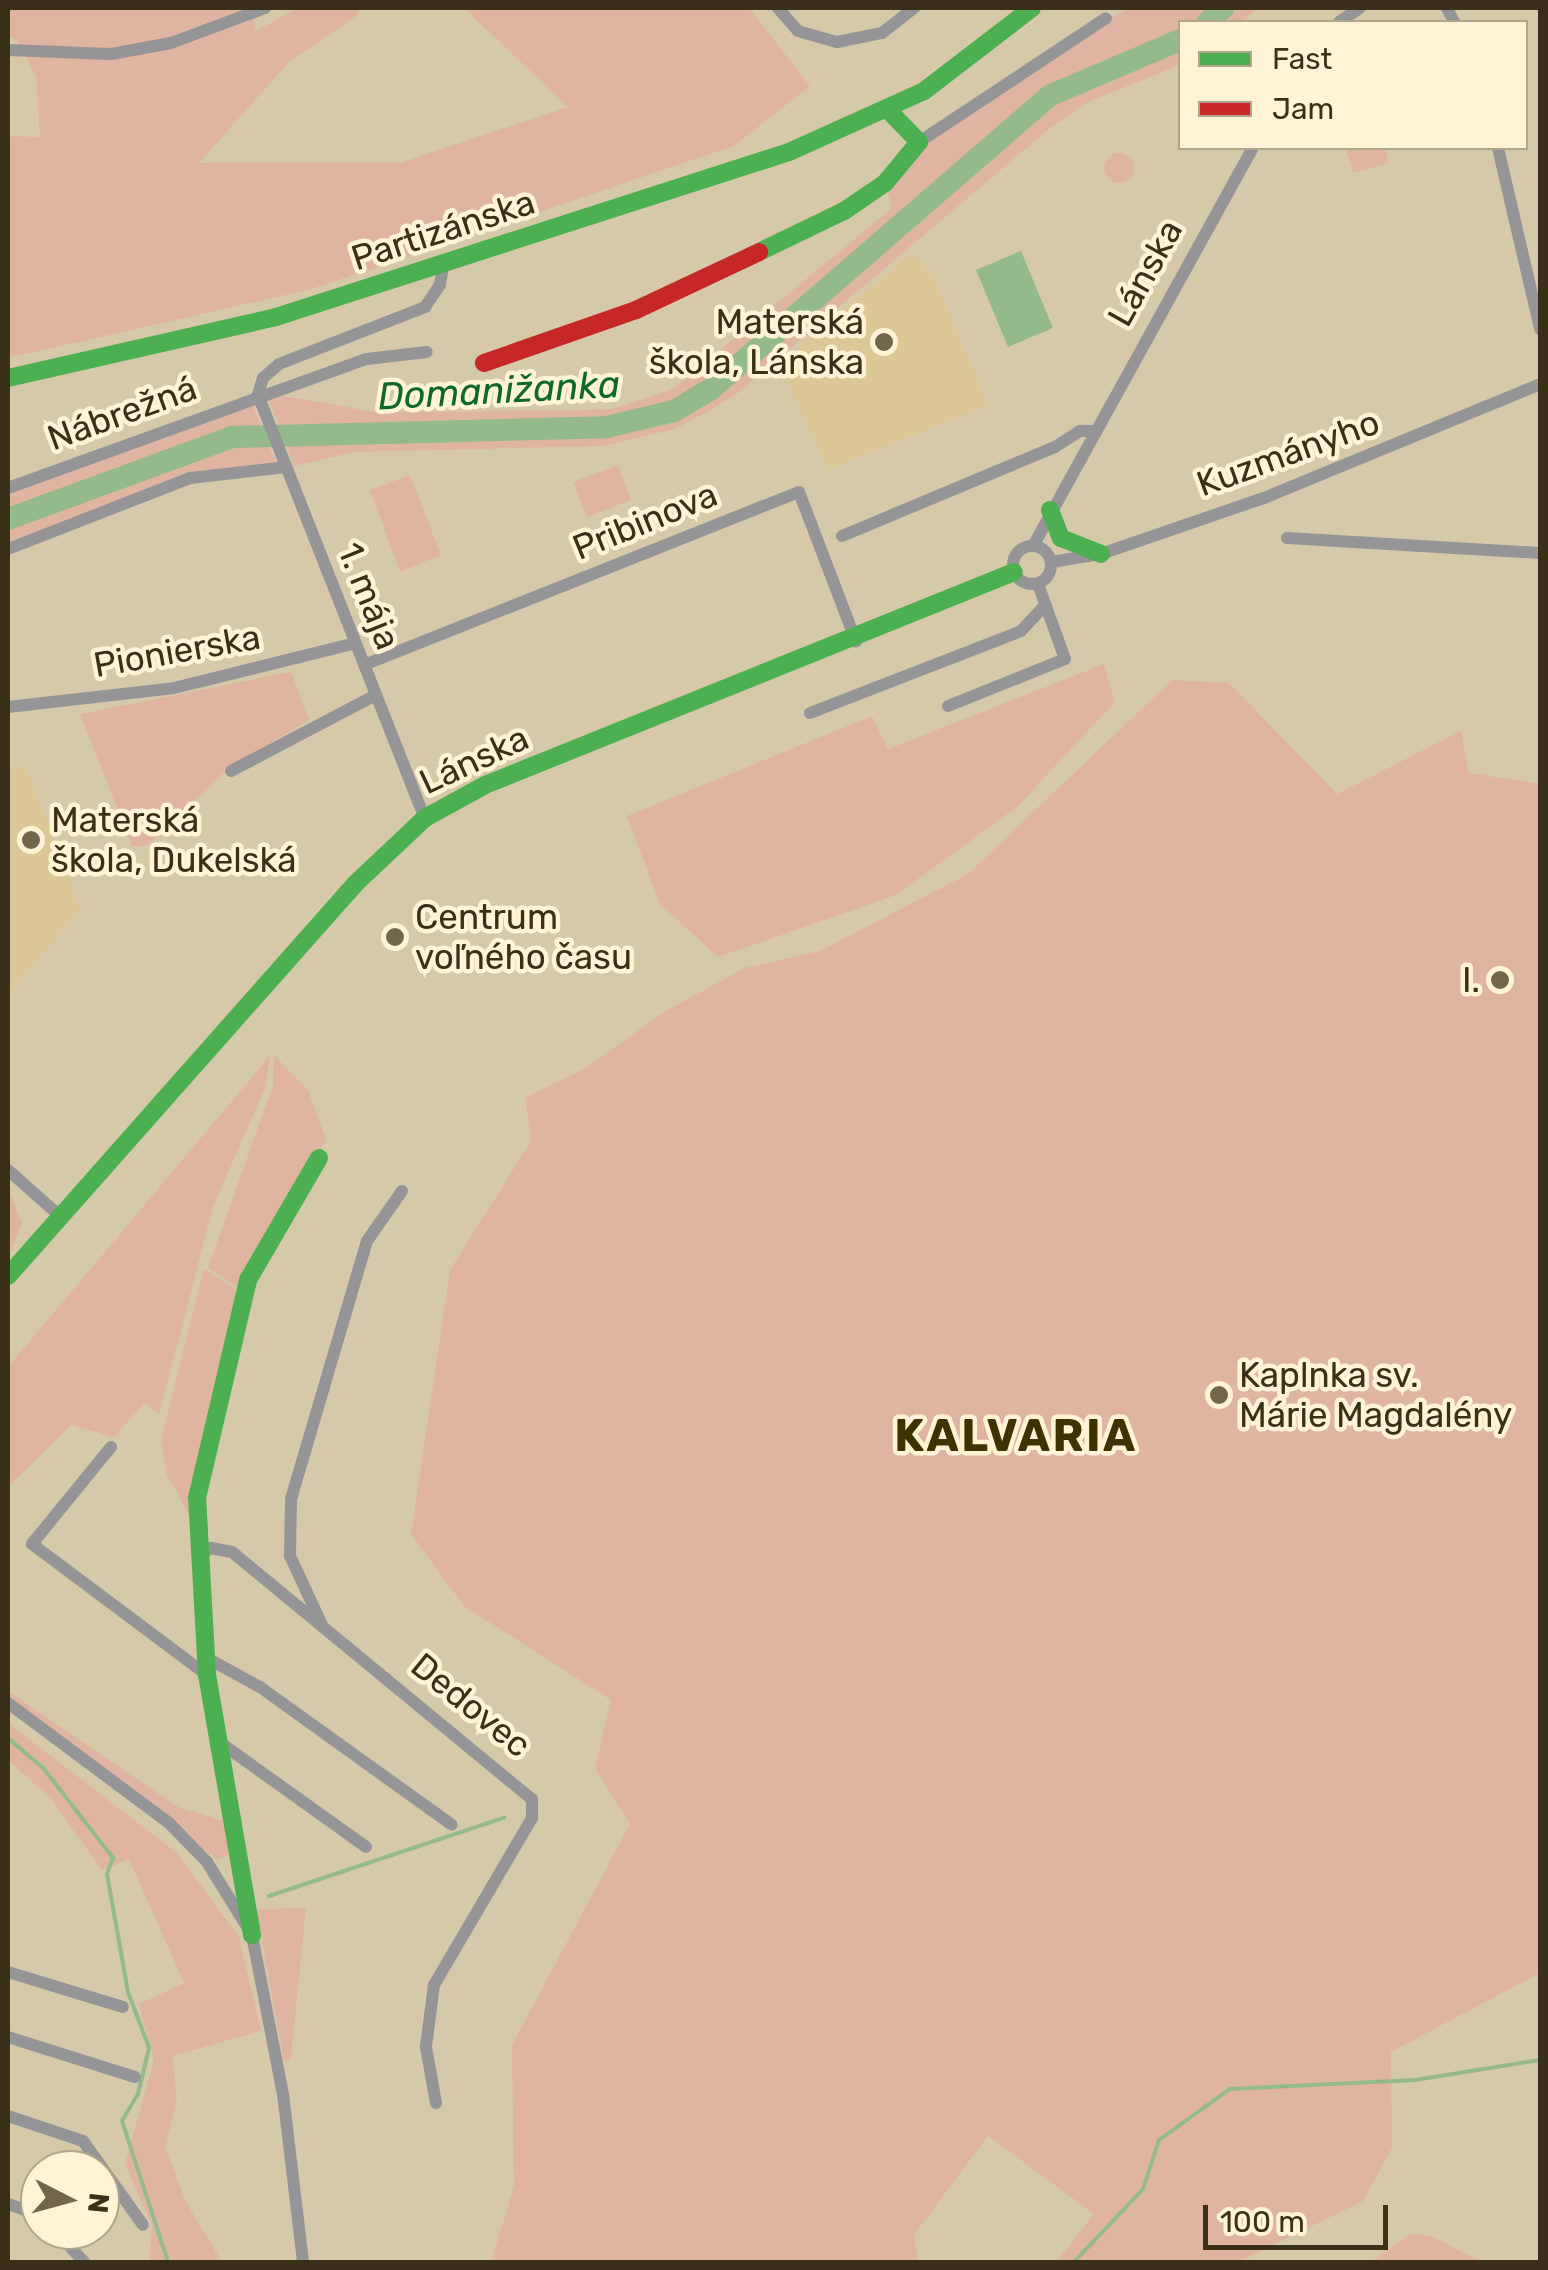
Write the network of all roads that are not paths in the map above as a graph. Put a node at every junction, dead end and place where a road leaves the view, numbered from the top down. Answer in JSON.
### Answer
{"nodes":[{"id":1,"x":265,"y":8,"type":"edge"},
{"id":2,"x":778,"y":8,"type":"edge"},
{"id":3,"x":914,"y":8,"type":"edge"},
{"id":4,"x":1032,"y":8,"type":"edge"},
{"id":5,"x":1106,"y":18,"type":"dead end"},
{"id":6,"x":8,"y":50,"type":"edge"},
{"id":7,"x":887,"y":109,"type":"junction"},
{"id":8,"x":919,"y":142,"type":"junction"},
{"id":9,"x":1252,"y":150,"type":"edge"},
{"id":10,"x":1498,"y":150,"type":"edge"},
{"id":11,"x":443,"y":266,"type":"junction"},
{"id":12,"x":1540,"y":329,"type":"edge"},
{"id":13,"x":426,"y":352,"type":"dead end"},
{"id":14,"x":484,"y":363,"type":"dead end"},
{"id":15,"x":8,"y":378,"type":"edge"},
{"id":16,"x":1540,"y":384,"type":"edge"},
{"id":17,"x":258,"y":395,"type":"junction"},
{"id":18,"x":1094,"y":430,"type":"junction"},
{"id":19,"x":286,"y":468,"type":"junction"},
{"id":20,"x":8,"y":488,"type":"edge"},
{"id":21,"x":1050,"y":510,"type":"junction"},
{"id":22,"x":842,"y":536,"type":"dead end"},
{"id":23,"x":1287,"y":538,"type":"dead end"},
{"id":24,"x":1033,"y":546,"type":"junction"},
{"id":25,"x":8,"y":548,"type":"edge"},
{"id":26,"x":1540,"y":553,"type":"edge"},
{"id":27,"x":1100,"y":554,"type":"junction"},
{"id":28,"x":1051,"y":562,"type":"junction"},
{"id":29,"x":1014,"y":572,"type":"junction"},
{"id":30,"x":1038,"y":584,"type":"junction"},
{"id":31,"x":1045,"y":605,"type":"junction"},
{"id":32,"x":856,"y":641,"type":"junction"},
{"id":33,"x":356,"y":644,"type":"junction"},
{"id":34,"x":364,"y":665,"type":"junction"},
{"id":35,"x":376,"y":695,"type":"junction"},
{"id":36,"x":948,"y":706,"type":"dead end"},
{"id":37,"x":8,"y":707,"type":"edge"},
{"id":38,"x":810,"y":714,"type":"dead end"},
{"id":39,"x":231,"y":771,"type":"dead end"},
{"id":40,"x":425,"y":818,"type":"junction"},
{"id":41,"x":320,"y":1158,"type":"dead end"},
{"id":42,"x":8,"y":1170,"type":"edge"},
{"id":43,"x":402,"y":1190,"type":"dead end"},
{"id":44,"x":60,"y":1216,"type":"junction"},
{"id":45,"x":8,"y":1276,"type":"edge"},
{"id":46,"x":111,"y":1447,"type":"dead end"},
{"id":47,"x":197,"y":1498,"type":"junction"},
{"id":48,"x":232,"y":1552,"type":"junction"},
{"id":49,"x":198,"y":1556,"type":"junction"},
{"id":50,"x":323,"y":1627,"type":"junction"},
{"id":51,"x":206,"y":1666,"type":"junction"},
{"id":52,"x":8,"y":1703,"type":"edge"},
{"id":53,"x":218,"y":1741,"type":"junction"},
{"id":54,"x":452,"y":1825,"type":"dead end"},
{"id":55,"x":240,"y":1847,"type":"junction"},
{"id":56,"x":366,"y":1847,"type":"dead end"},
{"id":57,"x":207,"y":1862,"type":"junction"},
{"id":58,"x":252,"y":1936,"type":"junction"},
{"id":59,"x":8,"y":1972,"type":"edge"},
{"id":60,"x":123,"y":2007,"type":"dead end"},
{"id":61,"x":8,"y":2037,"type":"edge"},
{"id":62,"x":135,"y":2077,"type":"dead end"},
{"id":63,"x":436,"y":2103,"type":"dead end"},
{"id":64,"x":8,"y":2116,"type":"edge"},
{"id":65,"x":143,"y":2225,"type":"dead end"},
{"id":66,"x":304,"y":2262,"type":"edge"}],
"edges":[{"from":1,"to":6,"type":"street"},
{"from":2,"to":3,"type":"street"},
{"from":4,"to":7,"type":"street","name":"Partizánska"},
{"from":5,"to":8,"type":"street"},
{"from":7,"to":8,"type":"street"},
{"from":7,"to":11,"type":"street","name":"Partizánska"},
{"from":8,"to":14,"type":"street"},
{"from":9,"to":18,"type":"street","name":"Lánska"},
{"from":10,"to":12,"type":"street"},
{"from":11,"to":15,"type":"street","name":"Partizánska"},
{"from":11,"to":17,"type":"street"},
{"from":13,"to":17,"type":"street","name":"Nábrežná"},
{"from":16,"to":27,"type":"street","name":"Kuzmányho"},
{"from":17,"to":19,"type":"street","name":"1. mája"},
{"from":17,"to":20,"type":"street","name":"Nábrežná"},
{"from":18,"to":21,"type":"street","name":"Lánska"},
{"from":18,"to":22,"type":"street"},
{"from":19,"to":25,"type":"street"},
{"from":19,"to":33,"type":"street","name":"1. mája"},
{"from":21,"to":24,"type":"street","name":"Lánska"},
{"from":21,"to":27,"type":"street"},
{"from":23,"to":26,"type":"street"},
{"from":24,"to":28,"type":"street"},
{"from":24,"to":29,"type":"street"},
{"from":27,"to":28,"type":"street","name":"Kuzmányho"},
{"from":28,"to":30,"type":"street"},
{"from":29,"to":30,"type":"street"},
{"from":29,"to":32,"type":"street","name":"Lánska"},
{"from":30,"to":31,"type":"street"},
{"from":31,"to":36,"type":"street"},
{"from":31,"to":38,"type":"street"},
{"from":32,"to":34,"type":"street","name":"Pribinova"},
{"from":32,"to":40,"type":"street","name":"Lánska"},
{"from":33,"to":34,"type":"street","name":"1. mája"},
{"from":33,"to":37,"type":"street","name":"Pionierska"},
{"from":34,"to":35,"type":"street","name":"1. mája"},
{"from":35,"to":39,"type":"street"},
{"from":35,"to":40,"type":"street","name":"1. mája"},
{"from":40,"to":44,"type":"street","name":"Lánska"},
{"from":41,"to":47,"type":"street"},
{"from":42,"to":44,"type":"street"},
{"from":43,"to":50,"type":"street"},
{"from":44,"to":45,"type":"street","name":"Lánska"},
{"from":46,"to":51,"type":"street"},
{"from":47,"to":48,"type":"street","name":"Dedovec"},
{"from":47,"to":49,"type":"street"},
{"from":48,"to":49,"type":"street"},
{"from":48,"to":50,"type":"street","name":"Dedovec"},
{"from":49,"to":51,"type":"street"},
{"from":50,"to":63,"type":"street","name":"Dedovec"},
{"from":51,"to":53,"type":"street"},
{"from":51,"to":54,"type":"street"},
{"from":52,"to":57,"type":"street"},
{"from":53,"to":55,"type":"street"},
{"from":53,"to":56,"type":"street"},
{"from":55,"to":57,"type":"street"},
{"from":55,"to":58,"type":"street"},
{"from":57,"to":58,"type":"street"},
{"from":58,"to":66,"type":"street"},
{"from":59,"to":60,"type":"street"},
{"from":61,"to":62,"type":"street"},
{"from":64,"to":65,"type":"street"}]}
